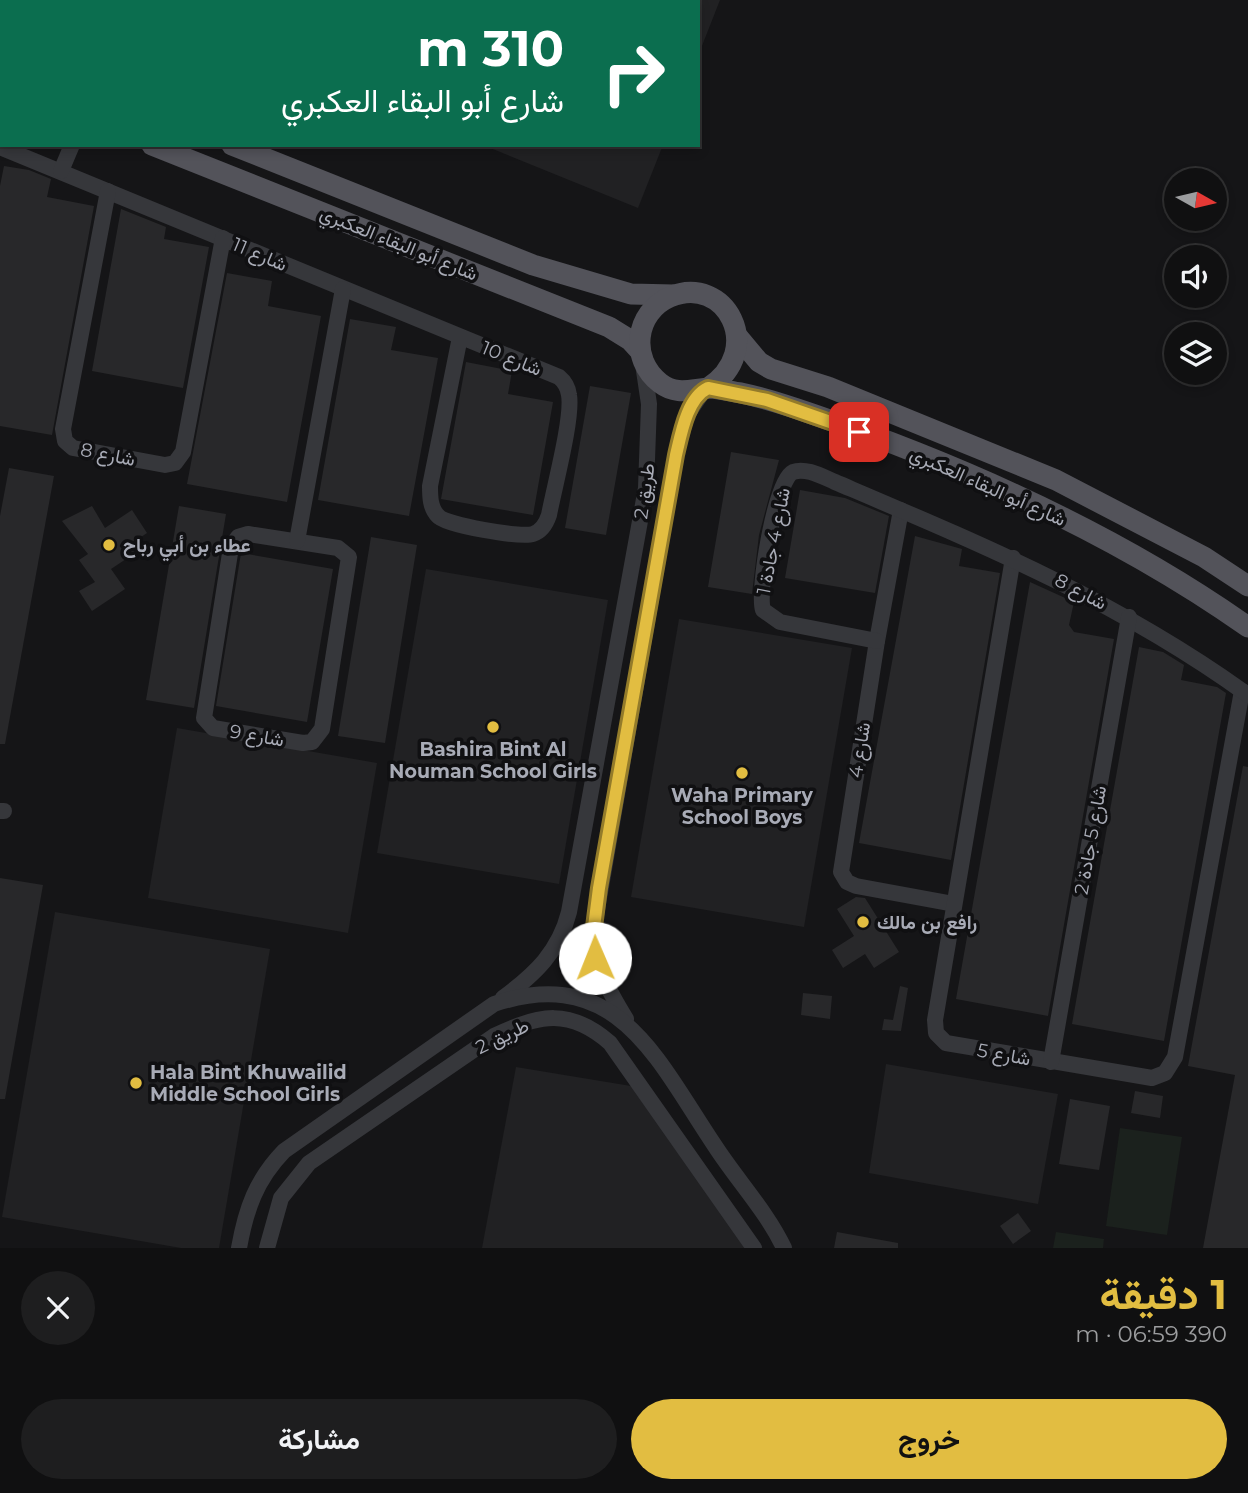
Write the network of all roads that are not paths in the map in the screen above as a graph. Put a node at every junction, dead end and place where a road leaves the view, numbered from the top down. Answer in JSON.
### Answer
{"nodes":[{"id":1,"x":0,"y":147,"type":"edge"},
{"id":2,"x":39,"y":147,"type":"edge"},
{"id":3,"x":71,"y":147,"type":"edge"},
{"id":4,"x":157,"y":147,"type":"edge"},
{"id":5,"x":237,"y":147,"type":"edge"},
{"id":6,"x":34,"y":161,"type":"junction"},
{"id":7,"x":61,"y":171,"type":"junction"},
{"id":8,"x":253,"y":183,"type":"junction"},
{"id":9,"x":108,"y":191,"type":"junction"},
{"id":10,"x":393,"y":210,"type":"junction"},
{"id":11,"x":223,"y":238,"type":"junction"},
{"id":12,"x":343,"y":289,"type":"junction"},
{"id":13,"x":673,"y":295,"type":"junction"},
{"id":14,"x":460,"y":337,"type":"junction"},
{"id":15,"x":738,"y":337,"type":"junction"},
{"id":16,"x":641,"y":357,"type":"junction"},
{"id":17,"x":706,"y":389,"type":"junction"},
{"id":18,"x":901,"y":510,"type":"junction"},
{"id":19,"x":1050,"y":511,"type":"junction"},
{"id":20,"x":1141,"y":523,"type":"junction"},
{"id":21,"x":297,"y":541,"type":"junction"},
{"id":22,"x":1013,"y":558,"type":"junction"},
{"id":23,"x":1248,"y":586,"type":"edge"},
{"id":24,"x":1129,"y":617,"type":"junction"},
{"id":25,"x":1248,"y":627,"type":"edge"},
{"id":26,"x":619,"y":641,"type":"junction"},
{"id":27,"x":877,"y":641,"type":"junction"},
{"id":28,"x":643,"y":646,"type":"junction"},
{"id":29,"x":1245,"y":693,"type":"edge"},
{"id":30,"x":574,"y":884,"type":"junction"},
{"id":31,"x":599,"y":888,"type":"junction"},
{"id":32,"x":954,"y":904,"type":"junction"},
{"id":33,"x":494,"y":1004,"type":"junction"},
{"id":34,"x":629,"y":1024,"type":"junction"},
{"id":35,"x":444,"y":1038,"type":"junction"},
{"id":36,"x":459,"y":1059,"type":"junction"},
{"id":37,"x":1051,"y":1062,"type":"junction"},
{"id":38,"x":397,"y":1072,"type":"junction"},
{"id":39,"x":668,"y":1076,"type":"junction"},
{"id":40,"x":647,"y":1093,"type":"junction"},
{"id":41,"x":411,"y":1095,"type":"junction"},
{"id":42,"x":695,"y":1116,"type":"junction"},
{"id":43,"x":671,"y":1128,"type":"junction"},
{"id":44,"x":240,"y":1241,"type":"edge"},
{"id":45,"x":265,"y":1246,"type":"edge"},
{"id":46,"x":251,"y":1248,"type":"edge"},
{"id":47,"x":754,"y":1248,"type":"edge"},
{"id":48,"x":784,"y":1248,"type":"edge"}],
"edges":[{"from":1,"to":6,"type":"street","name":"شارع 11"},
{"from":2,"to":6,"type":"street"},
{"from":3,"to":7,"type":"street"},
{"from":4,"to":8,"type":"main road","name":"شارع أبو البقاء العكبري"},
{"from":5,"to":10,"type":"main road","name":"شارع أبو البقاء العكبري"},
{"from":6,"to":7,"type":"street","name":"شارع 11"},
{"from":7,"to":9,"type":"street","name":"شارع 11"},
{"from":8,"to":10,"type":"main road"},
{"from":8,"to":16,"type":"main road","name":"شارع أبو البقاء العكبري"},
{"from":9,"to":11,"type":"street","name":"شارع 11"},
{"from":9,"to":11,"type":"street","name":"شارع 8"},
{"from":10,"to":13,"type":"main road","name":"شارع أبو البقاء العكبري"},
{"from":11,"to":12,"type":"street","name":"شارع 11"},
{"from":12,"to":14,"type":"street","name":"شارع 11"},
{"from":12,"to":21,"type":"street"},
{"from":13,"to":15,"type":"main road"},
{"from":13,"to":16,"type":"main road"},
{"from":14,"to":14,"type":"street","name":"شارع 10"},
{"from":15,"to":17,"type":"main road"},
{"from":15,"to":20,"type":"main road","name":"شارع أبو البقاء العكبري"},
{"from":16,"to":17,"type":"main road"},
{"from":16,"to":26,"type":"street","name":"طريق 2"},
{"from":17,"to":19,"type":"main road","name":"شارع أبو البقاء العكبري"},
{"from":17,"to":28,"type":"street","name":"طريق 2"},
{"from":18,"to":22,"type":"street","name":"شارع 8"},
{"from":18,"to":27,"type":"street","name":"شارع 4"},
{"from":18,"to":27,"type":"street","name":"شارع 4 جادة 1"},
{"from":19,"to":20,"type":"main road"},
{"from":19,"to":25,"type":"main road","name":"شارع أبو البقاء العكبري"},
{"from":20,"to":23,"type":"main road","name":"شارع أبو البقاء العكبري"},
{"from":21,"to":21,"type":"street","name":"شارع 9"},
{"from":22,"to":24,"type":"street","name":"شارع 8"},
{"from":22,"to":32,"type":"street","name":"شارع 5"},
{"from":24,"to":29,"type":"street","name":"شارع 8"},
{"from":24,"to":37,"type":"street","name":"شارع 5 جادة 2"},
{"from":26,"to":28,"type":"street"},
{"from":26,"to":30,"type":"street","name":"طريق 2"},
{"from":27,"to":32,"type":"street","name":"شارع 4"},
{"from":28,"to":31,"type":"street","name":"طريق 2"},
{"from":29,"to":37,"type":"street","name":"شارع 5"},
{"from":30,"to":31,"type":"street"},
{"from":30,"to":33,"type":"street","name":"طريق 2"},
{"from":31,"to":34,"type":"street","name":"طريق 2"},
{"from":32,"to":37,"type":"street","name":"شارع 5"},
{"from":33,"to":34,"type":"street","name":"طريق 2"},
{"from":33,"to":35,"type":"street","name":"طريق 2"},
{"from":34,"to":39,"type":"street","name":"طريق 2"},
{"from":35,"to":36,"type":"street"},
{"from":35,"to":38,"type":"street","name":"طريق 2"},
{"from":36,"to":40,"type":"street","name":"طريق 2"},
{"from":36,"to":41,"type":"street","name":"طريق 2"},
{"from":38,"to":41,"type":"street"},
{"from":38,"to":44,"type":"street","name":"طريق 2"},
{"from":39,"to":40,"type":"street"},
{"from":39,"to":42,"type":"street","name":"طريق 2"},
{"from":40,"to":43,"type":"street","name":"طريق 2"},
{"from":41,"to":45,"type":"street","name":"طريق 2"},
{"from":42,"to":43,"type":"street"},
{"from":42,"to":48,"type":"street","name":"طريق 2"},
{"from":43,"to":47,"type":"street","name":"طريق 2"},
{"from":44,"to":46,"type":"street"}]}
